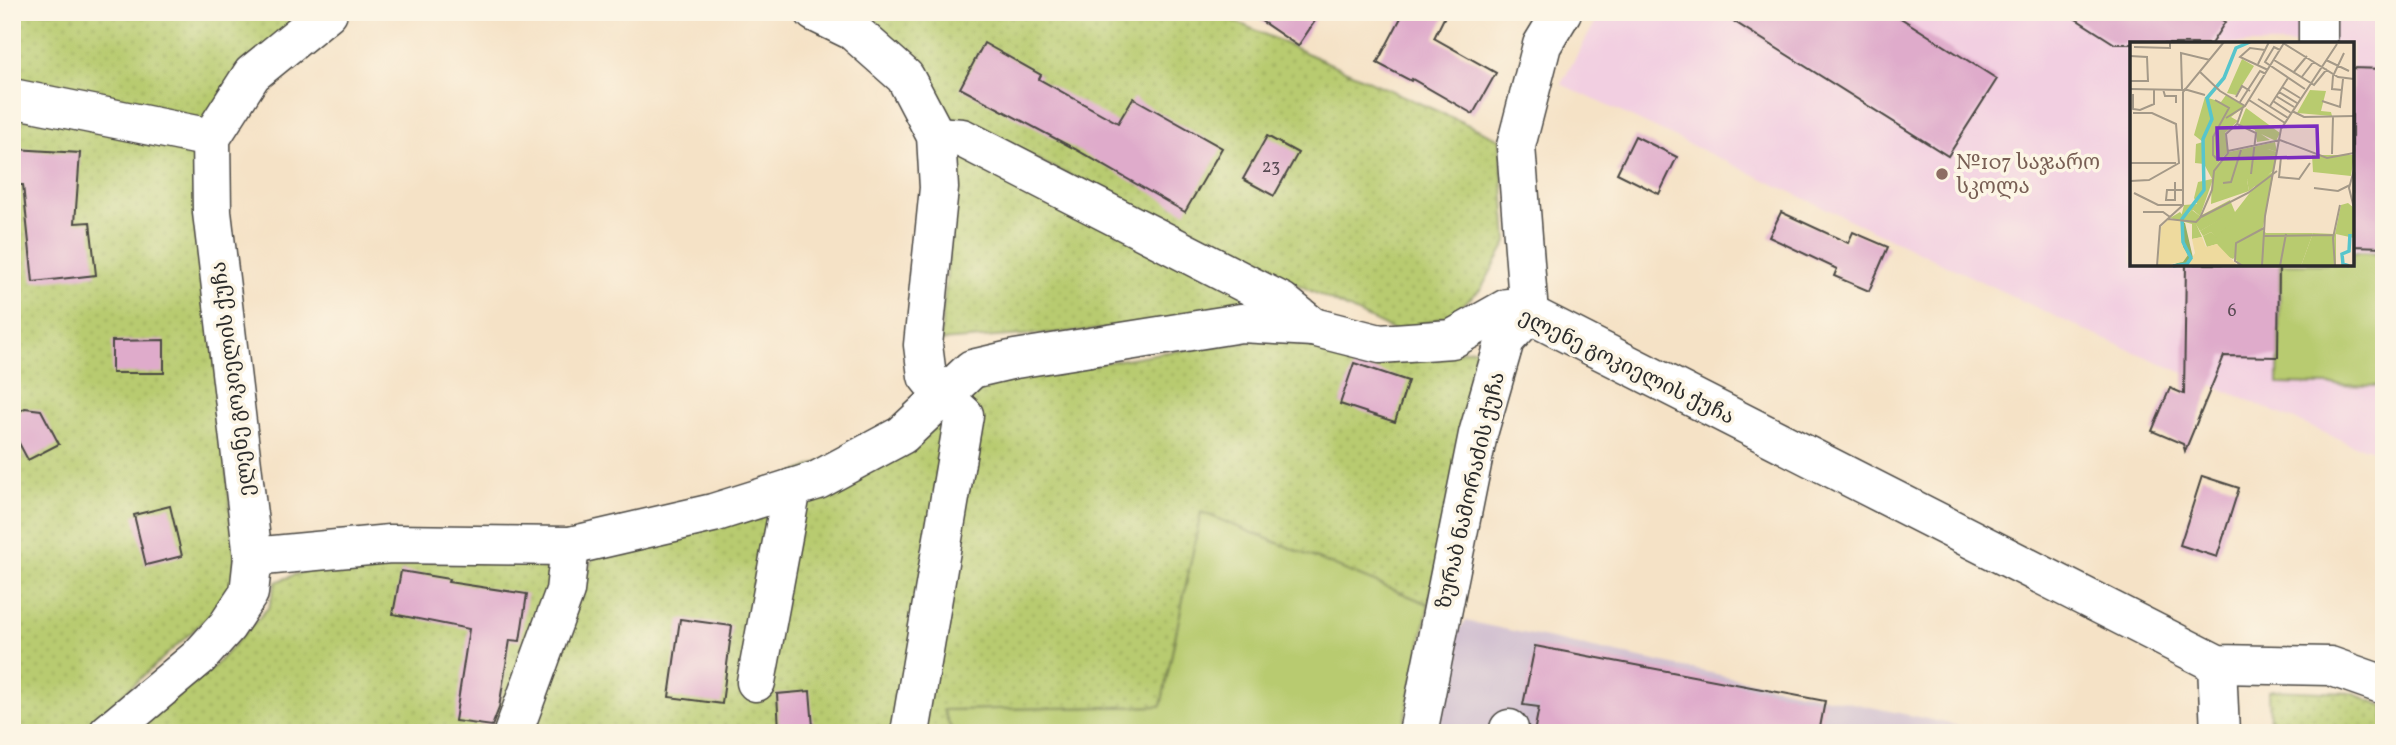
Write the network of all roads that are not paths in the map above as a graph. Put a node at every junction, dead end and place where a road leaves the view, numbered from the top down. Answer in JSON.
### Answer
{"nodes":[{"id":1,"x":328,"y":12,"type":"edge"},
{"id":2,"x":814,"y":12,"type":"edge"},
{"id":3,"x":1562,"y":12,"type":"edge"},
{"id":4,"x":2318,"y":12,"type":"edge"},
{"id":5,"x":2318,"y":42,"type":"edge"},
{"id":6,"x":12,"y":98,"type":"edge"},
{"id":7,"x":936,"y":136,"type":"junction"},
{"id":8,"x":211,"y":138,"type":"junction"},
{"id":9,"x":1529,"y":314,"type":"junction"},
{"id":10,"x":1313,"y":327,"type":"junction"},
{"id":11,"x":943,"y":396,"type":"junction"},
{"id":12,"x":792,"y":488,"type":"junction"},
{"id":13,"x":570,"y":546,"type":"junction"},
{"id":14,"x":253,"y":557,"type":"junction"},
{"id":15,"x":2217,"y":664,"type":"junction"},
{"id":16,"x":756,"y":682,"type":"dead end"},
{"id":17,"x":2384,"y":685,"type":"edge"},
{"id":18,"x":108,"y":733,"type":"edge"},
{"id":19,"x":513,"y":733,"type":"edge"},
{"id":20,"x":910,"y":733,"type":"edge"},
{"id":21,"x":1418,"y":733,"type":"edge"},
{"id":22,"x":2220,"y":733,"type":"edge"}],
"edges":[{"from":1,"to":8,"type":"street"},
{"from":2,"to":7,"type":"street"},
{"from":3,"to":9,"type":"street"},
{"from":4,"to":5,"type":"street"},
{"from":6,"to":8,"type":"street"},
{"from":7,"to":10,"type":"street"},
{"from":7,"to":11,"type":"street"},
{"from":8,"to":14,"type":"street","name":"ელენე გოკიელის ქუჩა"},
{"from":9,"to":10,"type":"street","name":"ელენე გოკიელის ქუჩა"},
{"from":9,"to":15,"type":"street","name":"ელენე გოკიელის ქუჩა"},
{"from":9,"to":21,"type":"street","name":"ზურაბ ნამორაძის ქუჩა"},
{"from":10,"to":11,"type":"street","name":"ელენე გოკიელის ქუჩა"},
{"from":11,"to":12,"type":"street","name":"ელენე გოკიელის ქუჩა"},
{"from":11,"to":20,"type":"street"},
{"from":12,"to":13,"type":"street","name":"ელენე გოკიელის ქუჩა"},
{"from":12,"to":16,"type":"street"},
{"from":13,"to":14,"type":"street","name":"ელენე გოკიელის ქუჩა"},
{"from":13,"to":19,"type":"street"},
{"from":14,"to":18,"type":"street","name":"ელენე გოკიელის ქუჩა"},
{"from":15,"to":17,"type":"street","name":"ელენე გოკიელის ქუჩა"},
{"from":15,"to":22,"type":"street"}]}
